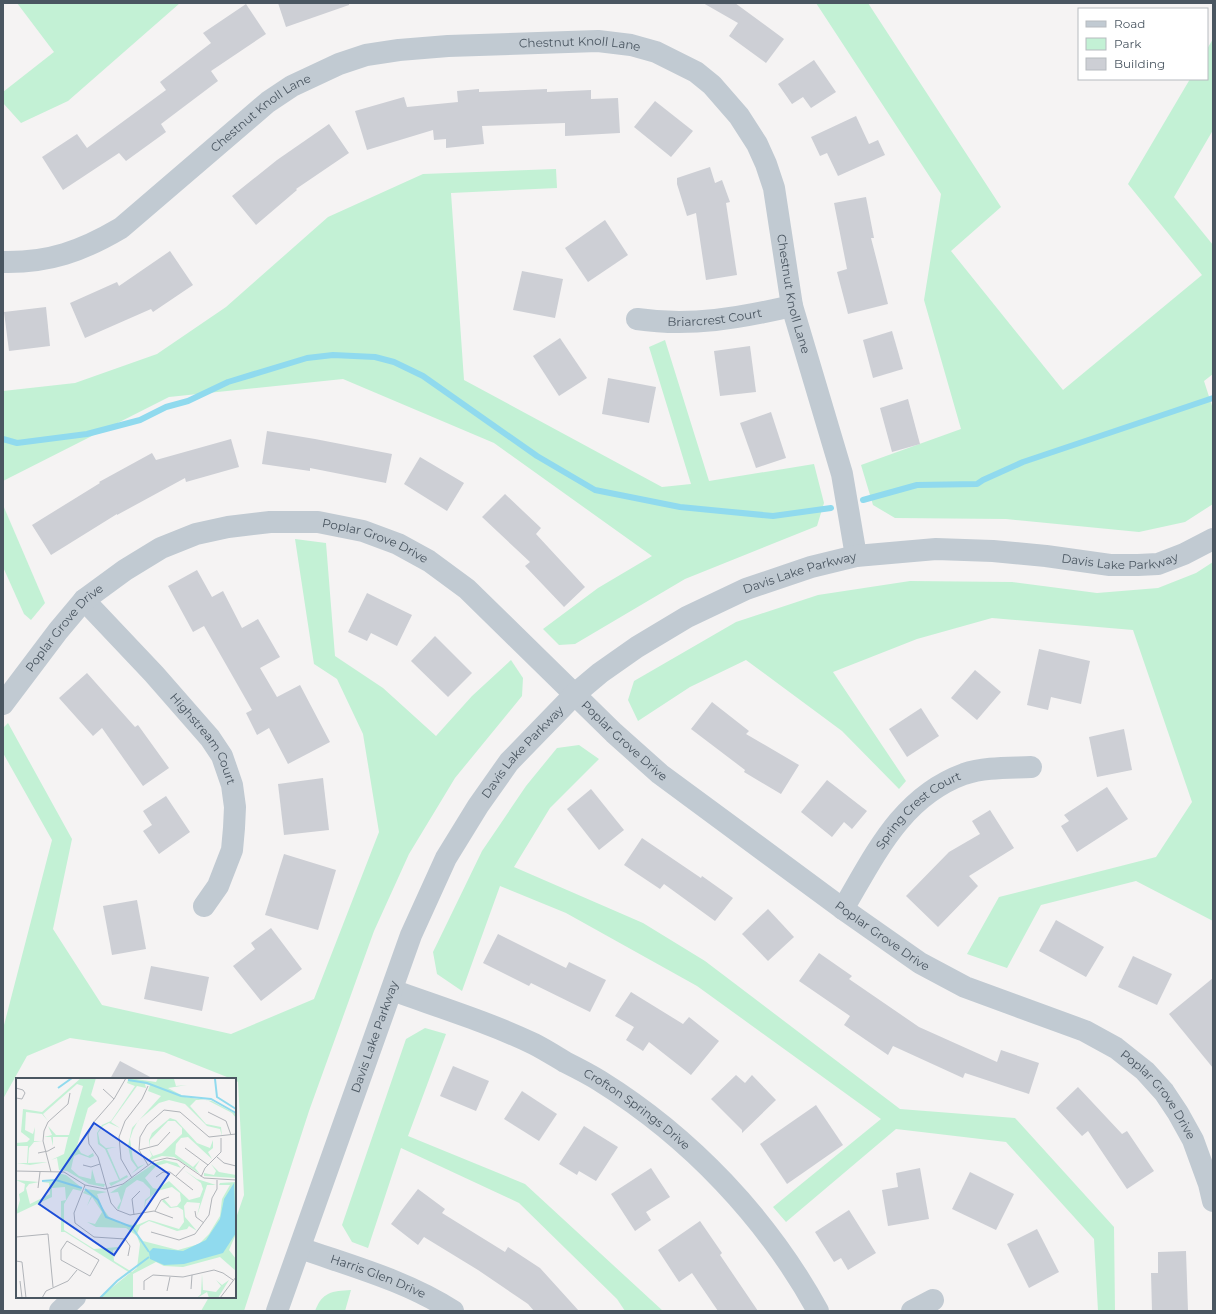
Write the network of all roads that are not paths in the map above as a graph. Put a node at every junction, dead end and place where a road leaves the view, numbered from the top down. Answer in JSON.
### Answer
{"nodes":[{"id":1,"x":3,"y":262,"type":"edge"},
{"id":2,"x":792,"y":306,"type":"junction"},
{"id":3,"x":637,"y":318,"type":"dead end"},
{"id":4,"x":1213,"y":539,"type":"edge"},
{"id":5,"x":856,"y":556,"type":"junction"},
{"id":6,"x":84,"y":600,"type":"junction"},
{"id":7,"x":575,"y":694,"type":"junction"},
{"id":8,"x":3,"y":704,"type":"edge"},
{"id":9,"x":1031,"y":767,"type":"dead end"},
{"id":10,"x":204,"y":906,"type":"dead end"},
{"id":11,"x":843,"y":909,"type":"junction"},
{"id":12,"x":392,"y":990,"type":"junction"},
{"id":13,"x":1213,"y":1201,"type":"edge"},
{"id":14,"x":300,"y":1248,"type":"junction"},
{"id":15,"x":74,"y":1298,"type":"edge"},
{"id":16,"x":933,"y":1300,"type":"dead end"},
{"id":17,"x":60,"y":1311,"type":"edge"},
{"id":18,"x":277,"y":1311,"type":"edge"},
{"id":19,"x":453,"y":1311,"type":"edge"},
{"id":20,"x":818,"y":1311,"type":"edge"},
{"id":21,"x":912,"y":1311,"type":"edge"}],
"edges":[{"from":1,"to":2,"type":"street","name":"Chestnut Knoll Lane"},
{"from":2,"to":3,"type":"street","name":"Briarcrest Court"},
{"from":2,"to":5,"type":"street","name":"Chestnut Knoll Lane"},
{"from":4,"to":5,"type":"street","name":"Davis Lake Parkway"},
{"from":5,"to":7,"type":"street","name":"Davis Lake Parkway"},
{"from":6,"to":7,"type":"street","name":"Poplar Grove Drive"},
{"from":6,"to":8,"type":"street","name":"Poplar Grove Drive"},
{"from":6,"to":10,"type":"street","name":"Highstream Court"},
{"from":7,"to":11,"type":"street","name":"Poplar Grove Drive"},
{"from":7,"to":12,"type":"street","name":"Davis Lake Parkway"},
{"from":9,"to":11,"type":"street","name":"Spring Crest Court"},
{"from":11,"to":13,"type":"street","name":"Poplar Grove Drive"},
{"from":12,"to":14,"type":"street","name":"Davis Lake Parkway"},
{"from":12,"to":20,"type":"street","name":"Crofton Springs Drive"},
{"from":14,"to":18,"type":"street","name":"Davis Lake Parkway"},
{"from":14,"to":19,"type":"street","name":"Harris Glen Drive"},
{"from":15,"to":17,"type":"street"},
{"from":16,"to":21,"type":"street"}]}
